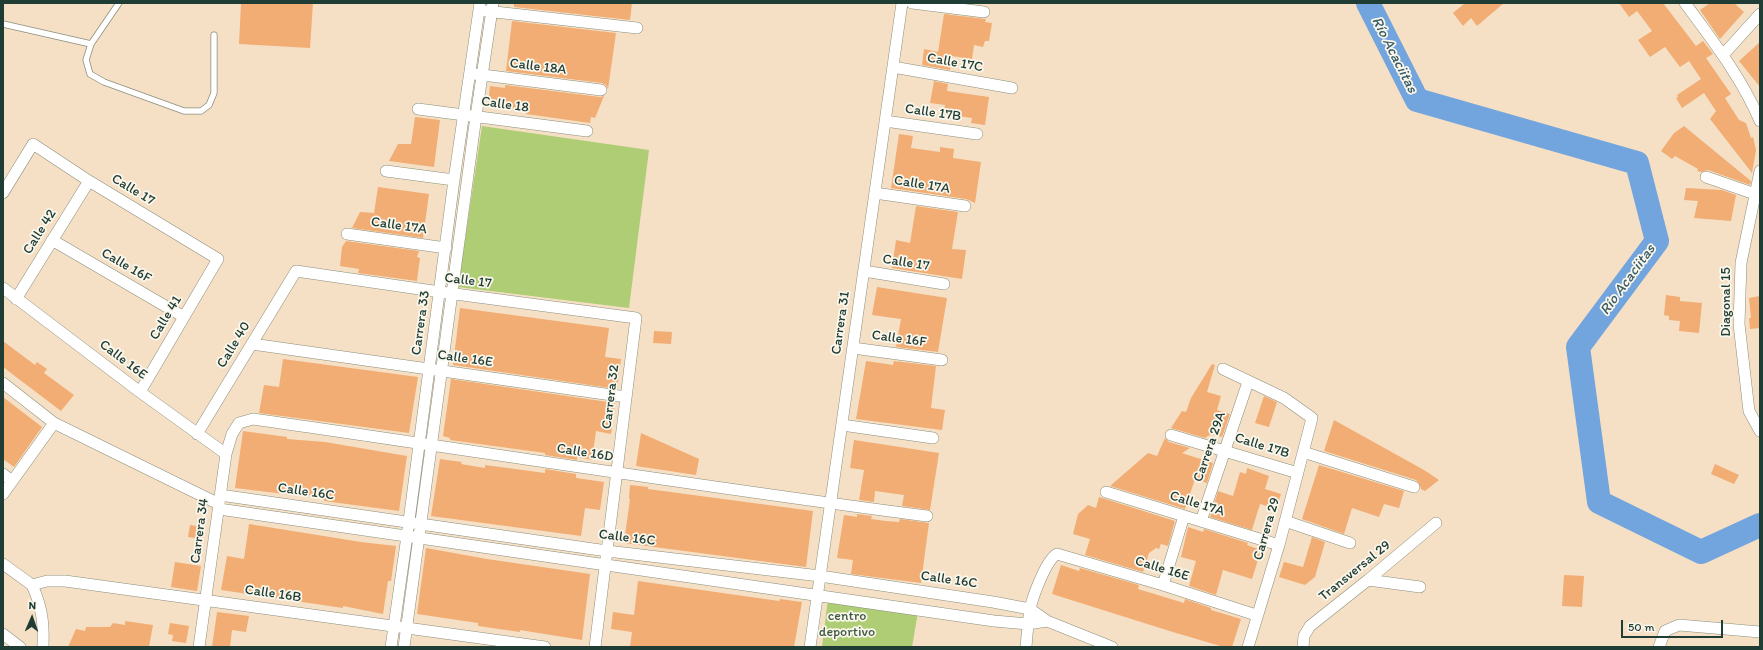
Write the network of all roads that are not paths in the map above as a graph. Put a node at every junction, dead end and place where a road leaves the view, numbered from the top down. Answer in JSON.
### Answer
{"nodes":[{"id":1,"x":119,"y":3,"type":"edge"},
{"id":2,"x":902,"y":3,"type":"edge"},
{"id":3,"x":912,"y":3,"type":"edge"},
{"id":4,"x":1685,"y":3,"type":"edge"},
{"id":5,"x":480,"y":6,"type":"edge"},
{"id":6,"x":492,"y":7,"type":"edge"},
{"id":7,"x":984,"y":12,"type":"dead end"},
{"id":8,"x":1760,"y":14,"type":"edge"},
{"id":9,"x":3,"y":24,"type":"edge"},
{"id":10,"x":637,"y":28,"type":"dead end"},
{"id":11,"x":214,"y":35,"type":"dead end"},
{"id":12,"x":91,"y":44,"type":"junction"},
{"id":13,"x":1722,"y":55,"type":"junction"},
{"id":14,"x":893,"y":68,"type":"junction"},
{"id":15,"x":470,"y":73,"type":"junction"},
{"id":16,"x":482,"y":75,"type":"junction"},
{"id":17,"x":1012,"y":88,"type":"dead end"},
{"id":18,"x":601,"y":90,"type":"dead end"},
{"id":19,"x":418,"y":109,"type":"dead end"},
{"id":20,"x":464,"y":115,"type":"junction"},
{"id":21,"x":476,"y":116,"type":"junction"},
{"id":22,"x":885,"y":121,"type":"junction"},
{"id":23,"x":1760,"y":121,"type":"edge"},
{"id":24,"x":587,"y":131,"type":"dead end"},
{"id":25,"x":977,"y":134,"type":"dead end"},
{"id":26,"x":386,"y":171,"type":"dead end"},
{"id":27,"x":1760,"y":171,"type":"edge"},
{"id":28,"x":1706,"y":177,"type":"dead end"},
{"id":29,"x":454,"y":180,"type":"junction"},
{"id":30,"x":89,"y":181,"type":"junction"},
{"id":31,"x":3,"y":193,"type":"edge"},
{"id":32,"x":875,"y":193,"type":"junction"},
{"id":33,"x":1755,"y":194,"type":"junction"},
{"id":34,"x":965,"y":206,"type":"dead end"},
{"id":35,"x":347,"y":234,"type":"dead end"},
{"id":36,"x":52,"y":240,"type":"junction"},
{"id":37,"x":446,"y":248,"type":"junction"},
{"id":38,"x":218,"y":259,"type":"joint"},
{"id":39,"x":296,"y":271,"type":"joint"},
{"id":40,"x":864,"y":272,"type":"junction"},
{"id":41,"x":944,"y":284,"type":"dead end"},
{"id":42,"x":3,"y":288,"type":"edge"},
{"id":43,"x":446,"y":293,"type":"junction"},
{"id":44,"x":16,"y":298,"type":"junction"},
{"id":45,"x":184,"y":317,"type":"junction"},
{"id":46,"x":636,"y":318,"type":"joint"},
{"id":47,"x":252,"y":344,"type":"junction"},
{"id":48,"x":853,"y":348,"type":"junction"},
{"id":49,"x":942,"y":360,"type":"dead end"},
{"id":50,"x":429,"y":369,"type":"junction"},
{"id":51,"x":441,"y":370,"type":"junction"},
{"id":52,"x":1223,"y":370,"type":"dead end"},
{"id":53,"x":1248,"y":382,"type":"junction"},
{"id":54,"x":3,"y":383,"type":"edge"},
{"id":55,"x":140,"y":392,"type":"junction"},
{"id":56,"x":626,"y":397,"type":"junction"},
{"id":57,"x":54,"y":423,"type":"junction"},
{"id":58,"x":240,"y":423,"type":"joint"},
{"id":59,"x":842,"y":425,"type":"junction"},
{"id":60,"x":1760,"y":431,"type":"edge"},
{"id":61,"x":197,"y":434,"type":"junction"},
{"id":62,"x":1171,"y":435,"type":"dead end"},
{"id":63,"x":933,"y":438,"type":"dead end"},
{"id":64,"x":419,"y":443,"type":"junction"},
{"id":65,"x":432,"y":445,"type":"junction"},
{"id":66,"x":1224,"y":451,"type":"junction"},
{"id":67,"x":1303,"y":452,"type":"junction"},
{"id":68,"x":226,"y":454,"type":"junction"},
{"id":69,"x":617,"y":473,"type":"junction"},
{"id":70,"x":1298,"y":473,"type":"junction"},
{"id":71,"x":3,"y":474,"type":"edge"},
{"id":72,"x":12,"y":481,"type":"junction"},
{"id":73,"x":1414,"y":487,"type":"dead end"},
{"id":74,"x":1106,"y":492,"type":"dead end"},
{"id":75,"x":3,"y":494,"type":"edge"},
{"id":76,"x":219,"y":503,"type":"junction"},
{"id":77,"x":831,"y":503,"type":"junction"},
{"id":78,"x":927,"y":516,"type":"dead end"},
{"id":79,"x":1184,"y":516,"type":"junction"},
{"id":80,"x":1200,"y":521,"type":"junction"},
{"id":81,"x":1285,"y":521,"type":"junction"},
{"id":82,"x":408,"y":522,"type":"junction"},
{"id":83,"x":1436,"y":523,"type":"dead end"},
{"id":84,"x":420,"y":524,"type":"junction"},
{"id":85,"x":407,"y":536,"type":"junction"},
{"id":86,"x":419,"y":538,"type":"junction"},
{"id":87,"x":1350,"y":543,"type":"dead end"},
{"id":88,"x":1279,"y":545,"type":"junction"},
{"id":89,"x":607,"y":551,"type":"junction"},
{"id":90,"x":3,"y":564,"type":"edge"},
{"id":91,"x":606,"y":565,"type":"junction"},
{"id":92,"x":820,"y":576,"type":"junction"},
{"id":93,"x":1368,"y":580,"type":"junction"},
{"id":94,"x":1163,"y":584,"type":"junction"},
{"id":95,"x":32,"y":585,"type":"junction"},
{"id":96,"x":1420,"y":587,"type":"dead end"},
{"id":97,"x":818,"y":595,"type":"junction"},
{"id":98,"x":206,"y":600,"type":"junction"},
{"id":99,"x":1030,"y":609,"type":"junction"},
{"id":100,"x":1256,"y":615,"type":"junction"},
{"id":101,"x":1047,"y":621,"type":"junction"},
{"id":102,"x":1028,"y":624,"type":"junction"},
{"id":103,"x":393,"y":626,"type":"junction"},
{"id":104,"x":406,"y":627,"type":"junction"},
{"id":105,"x":1760,"y":632,"type":"edge"},
{"id":106,"x":3,"y":634,"type":"edge"},
{"id":107,"x":20,"y":647,"type":"edge"},
{"id":108,"x":43,"y":647,"type":"edge"},
{"id":109,"x":199,"y":647,"type":"edge"},
{"id":110,"x":390,"y":647,"type":"edge"},
{"id":111,"x":404,"y":647,"type":"edge"},
{"id":112,"x":545,"y":647,"type":"edge"},
{"id":113,"x":595,"y":647,"type":"edge"},
{"id":114,"x":810,"y":647,"type":"edge"},
{"id":115,"x":1026,"y":647,"type":"edge"},
{"id":116,"x":1112,"y":647,"type":"edge"},
{"id":117,"x":1248,"y":647,"type":"edge"},
{"id":118,"x":1303,"y":647,"type":"edge"},
{"id":119,"x":1659,"y":647,"type":"edge"}],
"edges":[{"from":1,"to":12,"type":"lane"},
{"from":2,"to":14,"type":"street","name":"Carrera 31"},
{"from":3,"to":7,"type":"street"},
{"from":4,"to":13,"type":"street"},
{"from":5,"to":6,"type":"street"},
{"from":5,"to":15,"type":"street","name":"Carrera 33"},
{"from":6,"to":10,"type":"street"},
{"from":6,"to":16,"type":"street","name":"Carrera 33"},
{"from":8,"to":13,"type":"street"},
{"from":9,"to":12,"type":"lane"},
{"from":11,"to":12,"type":"lane"},
{"from":13,"to":23,"type":"street"},
{"from":14,"to":17,"type":"street","name":"Calle 17C"},
{"from":14,"to":22,"type":"street","name":"Carrera 31"},
{"from":15,"to":16,"type":"street","name":"Calle 18A"},
{"from":15,"to":20,"type":"street","name":"Carrera 33"},
{"from":16,"to":18,"type":"street","name":"Calle 18A"},
{"from":16,"to":21,"type":"street","name":"Carrera 33"},
{"from":19,"to":20,"type":"street","name":"Calle 18"},
{"from":20,"to":21,"type":"street","name":"Calle 18"},
{"from":20,"to":29,"type":"street","name":"Carrera 33"},
{"from":21,"to":24,"type":"street","name":"Calle 18"},
{"from":21,"to":43,"type":"street","name":"Carrera 33"},
{"from":22,"to":25,"type":"street","name":"Calle 17B"},
{"from":22,"to":32,"type":"street","name":"Carrera 31"},
{"from":26,"to":29,"type":"street"},
{"from":27,"to":33,"type":"street","name":"Diagonal 15"},
{"from":28,"to":33,"type":"street"},
{"from":29,"to":37,"type":"street","name":"Carrera 33"},
{"from":30,"to":31,"type":"street","name":"Calle 17"},
{"from":30,"to":36,"type":"street","name":"Calle 42"},
{"from":30,"to":38,"type":"street","name":"Calle 17"},
{"from":32,"to":34,"type":"street","name":"Calle 17A"},
{"from":32,"to":40,"type":"street","name":"Carrera 31"},
{"from":33,"to":60,"type":"street","name":"Diagonal 15"},
{"from":35,"to":37,"type":"street","name":"Calle 17A"},
{"from":36,"to":44,"type":"street","name":"Calle 42"},
{"from":36,"to":45,"type":"street","name":"Calle 16F"},
{"from":37,"to":43,"type":"street","name":"Carrera 33"},
{"from":38,"to":45,"type":"street","name":"Calle 41"},
{"from":39,"to":43,"type":"street","name":"Calle 17"},
{"from":39,"to":47,"type":"street","name":"Calle 40"},
{"from":40,"to":41,"type":"street","name":"Calle 17"},
{"from":40,"to":48,"type":"street","name":"Carrera 31"},
{"from":42,"to":44,"type":"street","name":"Calle 16E"},
{"from":43,"to":46,"type":"street","name":"Calle 17"},
{"from":43,"to":50,"type":"street","name":"Carrera 33"},
{"from":43,"to":51,"type":"street","name":"Carrera 33"},
{"from":44,"to":55,"type":"street","name":"Calle 16E"},
{"from":45,"to":55,"type":"street","name":"Calle 41"},
{"from":46,"to":56,"type":"street","name":"Carrera 32"},
{"from":47,"to":50,"type":"street","name":"Calle 16E"},
{"from":47,"to":61,"type":"street","name":"Calle 40"},
{"from":48,"to":49,"type":"street","name":"Calle 16F"},
{"from":48,"to":59,"type":"street","name":"Carrera 31"},
{"from":50,"to":51,"type":"street","name":"Calle 16E"},
{"from":50,"to":64,"type":"street","name":"Carrera 33"},
{"from":51,"to":56,"type":"street","name":"Calle 16E"},
{"from":51,"to":65,"type":"street","name":"Carrera 33"},
{"from":52,"to":53,"type":"street"},
{"from":53,"to":66,"type":"street","name":"Carrera 29A"},
{"from":53,"to":67,"type":"street","name":"Carrera 29"},
{"from":54,"to":57,"type":"street"},
{"from":55,"to":61,"type":"street","name":"Calle 16E"},
{"from":56,"to":69,"type":"street","name":"Carrera 32"},
{"from":57,"to":72,"type":"street"},
{"from":57,"to":76,"type":"street"},
{"from":58,"to":64,"type":"street","name":"Calle 16D"},
{"from":58,"to":68,"type":"street","name":"Carrera 34"},
{"from":59,"to":63,"type":"street"},
{"from":59,"to":77,"type":"street","name":"Carrera 31"},
{"from":61,"to":68,"type":"street","name":"Calle 16E"},
{"from":62,"to":66,"type":"street","name":"Calle 17B"},
{"from":64,"to":65,"type":"street","name":"Calle 16D"},
{"from":64,"to":82,"type":"street","name":"Carrera 33"},
{"from":65,"to":69,"type":"street","name":"Calle 16D"},
{"from":65,"to":84,"type":"street","name":"Carrera 33"},
{"from":66,"to":70,"type":"street","name":"Calle 17B"},
{"from":66,"to":80,"type":"street","name":"Carrera 29A"},
{"from":67,"to":70,"type":"street","name":"Carrera 29"},
{"from":67,"to":73,"type":"street","name":"Calle 17B"},
{"from":68,"to":76,"type":"street","name":"Carrera 34"},
{"from":69,"to":77,"type":"street","name":"Calle 16D"},
{"from":69,"to":89,"type":"street","name":"Carrera 32"},
{"from":70,"to":81,"type":"street","name":"Carrera 29"},
{"from":71,"to":72,"type":"street"},
{"from":72,"to":75,"type":"street"},
{"from":74,"to":79,"type":"street","name":"Calle 17A"},
{"from":76,"to":82,"type":"street","name":"Calle 16C"},
{"from":76,"to":85,"type":"street","name":"Calle 16C"},
{"from":76,"to":98,"type":"street","name":"Carrera 34"},
{"from":77,"to":78,"type":"street","name":"Calle 16D"},
{"from":77,"to":92,"type":"street","name":"Carrera 31"},
{"from":79,"to":80,"type":"street","name":"Calle 17A"},
{"from":79,"to":94,"type":"street"},
{"from":80,"to":88,"type":"street","name":"Calle 17A"},
{"from":81,"to":87,"type":"street"},
{"from":81,"to":88,"type":"street","name":"Carrera 29"},
{"from":82,"to":84,"type":"street","name":"Calle 16C"},
{"from":82,"to":85,"type":"street","name":"Carrera 33"},
{"from":83,"to":93,"type":"street","name":"Transversal 29"},
{"from":84,"to":86,"type":"street","name":"Carrera 33"},
{"from":84,"to":89,"type":"street","name":"Calle 16C"},
{"from":85,"to":86,"type":"street","name":"Calle 16C"},
{"from":85,"to":103,"type":"street","name":"Carrera 33"},
{"from":86,"to":91,"type":"street","name":"Calle 16C"},
{"from":86,"to":104,"type":"street","name":"Carrera 33"},
{"from":88,"to":100,"type":"street","name":"Carrera 29"},
{"from":89,"to":91,"type":"street","name":"Carrera 32"},
{"from":89,"to":92,"type":"street","name":"Calle 16C"},
{"from":90,"to":95,"type":"street"},
{"from":91,"to":97,"type":"street","name":"Calle 16C"},
{"from":91,"to":113,"type":"street","name":"Carrera 32"},
{"from":92,"to":97,"type":"street","name":"Carrera 31"},
{"from":92,"to":99,"type":"street","name":"Calle 16C"},
{"from":93,"to":96,"type":"street"},
{"from":93,"to":118,"type":"street","name":"Transversal 29"},
{"from":94,"to":99,"type":"street","name":"Calle 16E"},
{"from":94,"to":100,"type":"street","name":"Calle 16E"},
{"from":95,"to":98,"type":"street","name":"Calle 16B"},
{"from":95,"to":108,"type":"street"},
{"from":97,"to":102,"type":"street","name":"Calle 16C"},
{"from":97,"to":114,"type":"street","name":"Carrera 31"},
{"from":98,"to":103,"type":"street","name":"Calle 16B"},
{"from":98,"to":109,"type":"street","name":"Carrera 34"},
{"from":99,"to":101,"type":"street"},
{"from":99,"to":102,"type":"street"},
{"from":100,"to":117,"type":"street","name":"Carrera 29"},
{"from":101,"to":102,"type":"street","name":"Calle 16C"},
{"from":101,"to":116,"type":"street"},
{"from":102,"to":115,"type":"street"},
{"from":103,"to":104,"type":"street","name":"Calle 16B"},
{"from":103,"to":110,"type":"street","name":"Carrera 33"},
{"from":104,"to":111,"type":"street","name":"Carrera 33"},
{"from":104,"to":112,"type":"street","name":"Calle 16B"},
{"from":105,"to":119,"type":"street"},
{"from":106,"to":107,"type":"street"}]}
